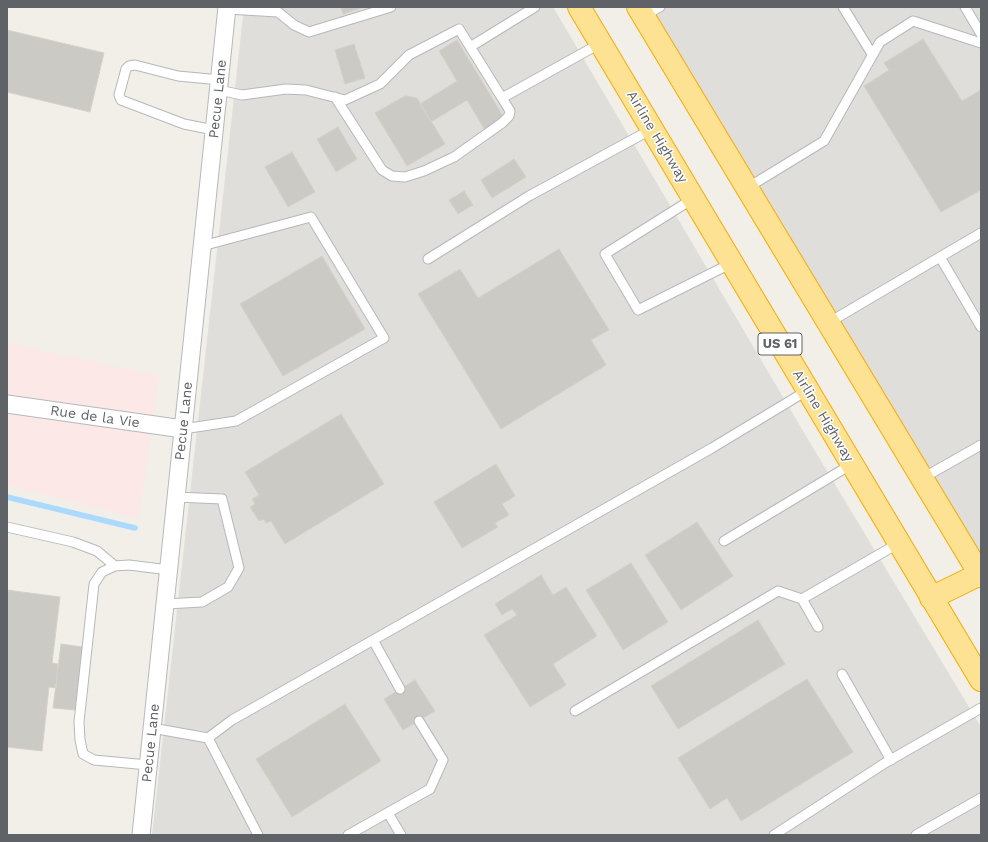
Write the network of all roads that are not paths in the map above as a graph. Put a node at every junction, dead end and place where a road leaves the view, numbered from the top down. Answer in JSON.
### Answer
{"nodes":[{"id":1,"x":391,"y":7,"type":"edge"},
{"id":2,"x":535,"y":7,"type":"edge"},
{"id":3,"x":579,"y":7,"type":"edge"},
{"id":4,"x":843,"y":7,"type":"edge"},
{"id":5,"x":965,"y":7,"type":"edge"},
{"id":6,"x":227,"y":8,"type":"edge"},
{"id":7,"x":279,"y":9,"type":"edge"},
{"id":8,"x":647,"y":10,"type":"edge"},
{"id":9,"x":981,"y":34,"type":"edge"},
{"id":10,"x":601,"y":43,"type":"junction"},
{"id":11,"x":981,"y":43,"type":"edge"},
{"id":12,"x":470,"y":47,"type":"junction"},
{"id":13,"x":872,"y":54,"type":"junction"},
{"id":14,"x":219,"y":85,"type":"junction"},
{"id":15,"x":335,"y":97,"type":"junction"},
{"id":16,"x":502,"y":98,"type":"junction"},
{"id":17,"x":652,"y":129,"type":"junction"},
{"id":18,"x":214,"y":130,"type":"junction"},
{"id":19,"x":747,"y":188,"type":"junction"},
{"id":20,"x":694,"y":198,"type":"junction"},
{"id":21,"x":981,"y":233,"type":"edge"},
{"id":22,"x":202,"y":246,"type":"junction"},
{"id":23,"x":940,"y":257,"type":"junction"},
{"id":24,"x":428,"y":259,"type":"dead end"},
{"id":25,"x":732,"y":263,"type":"junction"},
{"id":26,"x":828,"y":323,"type":"junction"},
{"id":27,"x":981,"y":327,"type":"edge"},
{"id":28,"x":808,"y":390,"type":"junction"},
{"id":29,"x":7,"y":404,"type":"edge"},
{"id":30,"x":183,"y":429,"type":"junction"},
{"id":31,"x":981,"y":445,"type":"edge"},
{"id":32,"x":852,"y":464,"type":"junction"},
{"id":33,"x":922,"y":478,"type":"junction"},
{"id":34,"x":176,"y":498,"type":"junction"},
{"id":35,"x":7,"y":527,"type":"edge"},
{"id":36,"x":724,"y":540,"type":"dead end"},
{"id":37,"x":899,"y":543,"type":"junction"},
{"id":38,"x":115,"y":566,"type":"junction"},
{"id":39,"x":169,"y":570,"type":"junction"},
{"id":40,"x":980,"y":575,"type":"edge"},
{"id":41,"x":932,"y":598,"type":"junction"},
{"id":42,"x":802,"y":599,"type":"junction"},
{"id":43,"x":165,"y":604,"type":"junction"},
{"id":44,"x":818,"y":627,"type":"dead end"},
{"id":45,"x":373,"y":640,"type":"junction"},
{"id":46,"x":842,"y":674,"type":"dead end"},
{"id":47,"x":981,"y":680,"type":"edge"},
{"id":48,"x":400,"y":689,"type":"dead end"},
{"id":49,"x":981,"y":708,"type":"edge"},
{"id":50,"x":575,"y":711,"type":"dead end"},
{"id":51,"x":419,"y":721,"type":"dead end"},
{"id":52,"x":152,"y":728,"type":"junction"},
{"id":53,"x":208,"y":738,"type":"junction"},
{"id":54,"x":891,"y":760,"type":"junction"},
{"id":55,"x":148,"y":765,"type":"junction"},
{"id":56,"x":981,"y":798,"type":"edge"},
{"id":57,"x":388,"y":813,"type":"junction"},
{"id":58,"x":918,"y":834,"type":"edge"},
{"id":59,"x":141,"y":835,"type":"edge"},
{"id":60,"x":258,"y":835,"type":"edge"},
{"id":61,"x":348,"y":835,"type":"edge"},
{"id":62,"x":401,"y":835,"type":"edge"},
{"id":63,"x":774,"y":835,"type":"edge"}],
"edges":[{"from":1,"to":7,"type":"lane"},
{"from":2,"to":12,"type":"lane"},
{"from":3,"to":10,"type":"highway","name":"Airline Highway","number":"US 61"},
{"from":4,"to":13,"type":"lane"},
{"from":5,"to":9,"type":"lane"},
{"from":6,"to":7,"type":"lane"},
{"from":6,"to":14,"type":"street","name":"Pecue Lane"},
{"from":8,"to":19,"type":"highway"},
{"from":10,"to":16,"type":"lane"},
{"from":10,"to":17,"type":"highway","name":"Airline Highway","number":"US 61"},
{"from":11,"to":13,"type":"lane"},
{"from":12,"to":15,"type":"lane"},
{"from":12,"to":16,"type":"lane"},
{"from":13,"to":19,"type":"lane"},
{"from":14,"to":15,"type":"lane"},
{"from":14,"to":18,"type":"street","name":"Pecue Lane"},
{"from":14,"to":18,"type":"lane"},
{"from":15,"to":16,"type":"lane"},
{"from":17,"to":20,"type":"highway","name":"Airline Highway","number":"US 61"},
{"from":17,"to":24,"type":"lane"},
{"from":18,"to":22,"type":"street","name":"Pecue Lane"},
{"from":19,"to":26,"type":"highway"},
{"from":20,"to":25,"type":"highway","name":"Airline Highway","number":"US 61"},
{"from":20,"to":25,"type":"lane"},
{"from":21,"to":23,"type":"lane"},
{"from":22,"to":30,"type":"street","name":"Pecue Lane"},
{"from":22,"to":30,"type":"lane"},
{"from":23,"to":26,"type":"lane"},
{"from":23,"to":27,"type":"lane"},
{"from":25,"to":28,"type":"highway","name":"Airline Highway","number":"US 61"},
{"from":26,"to":33,"type":"highway"},
{"from":28,"to":32,"type":"highway","name":"Airline Highway","number":"US 61"},
{"from":28,"to":45,"type":"lane"},
{"from":29,"to":30,"type":"street","name":"Rue de la Vie"},
{"from":30,"to":34,"type":"street","name":"Pecue Lane"},
{"from":31,"to":33,"type":"lane"},
{"from":32,"to":36,"type":"lane"},
{"from":32,"to":37,"type":"highway","name":"Airline Highway","number":"US 61"},
{"from":33,"to":40,"type":"highway"},
{"from":34,"to":39,"type":"street","name":"Pecue Lane"},
{"from":34,"to":43,"type":"lane"},
{"from":35,"to":38,"type":"lane"},
{"from":37,"to":41,"type":"highway","name":"Airline Highway","number":"US 61"},
{"from":37,"to":42,"type":"lane"},
{"from":38,"to":39,"type":"lane"},
{"from":38,"to":55,"type":"lane"},
{"from":39,"to":43,"type":"street","name":"Pecue Lane"},
{"from":40,"to":41,"type":"highway"},
{"from":41,"to":47,"type":"highway","name":"Airline Highway","number":"US 61"},
{"from":42,"to":44,"type":"lane"},
{"from":42,"to":50,"type":"lane"},
{"from":43,"to":52,"type":"street","name":"Pecue Lane"},
{"from":45,"to":48,"type":"lane"},
{"from":45,"to":53,"type":"lane"},
{"from":46,"to":54,"type":"lane"},
{"from":49,"to":54,"type":"lane"},
{"from":51,"to":57,"type":"lane"},
{"from":52,"to":53,"type":"lane"},
{"from":52,"to":55,"type":"street","name":"Pecue Lane"},
{"from":53,"to":60,"type":"lane"},
{"from":54,"to":63,"type":"lane"},
{"from":55,"to":59,"type":"street","name":"Pecue Lane"},
{"from":56,"to":58,"type":"lane"},
{"from":57,"to":61,"type":"lane"},
{"from":57,"to":62,"type":"lane"}]}
